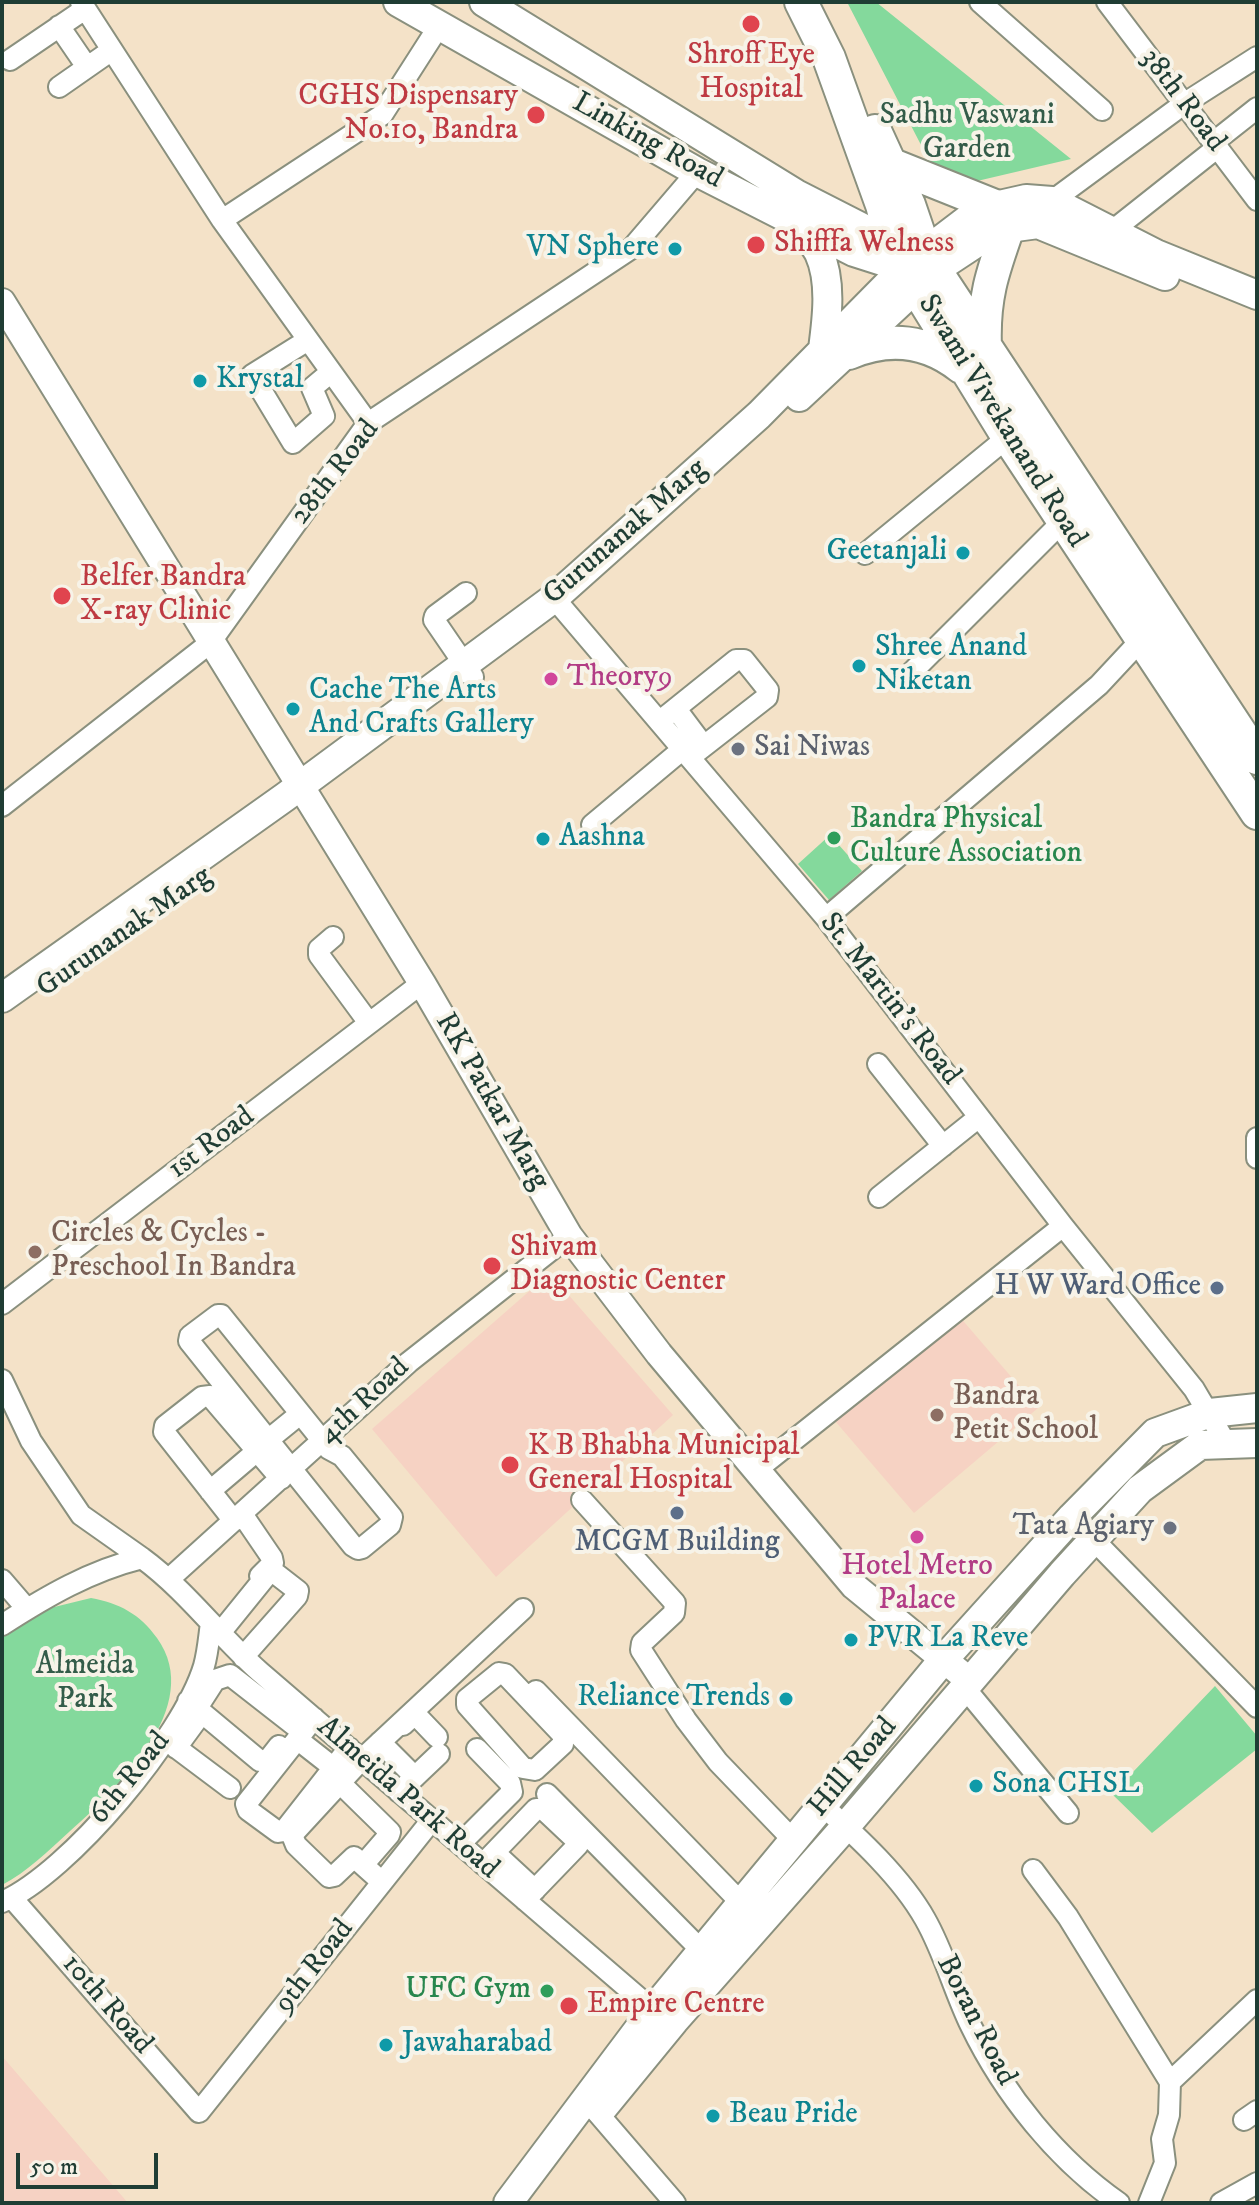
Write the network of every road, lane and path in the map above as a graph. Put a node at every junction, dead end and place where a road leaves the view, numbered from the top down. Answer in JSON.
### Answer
{"nodes":[{"id":1,"x":398,"y":2,"type":"edge"},
{"id":2,"x":484,"y":2,"type":"edge"},
{"id":3,"x":801,"y":2,"type":"edge"},
{"id":4,"x":816,"y":2,"type":"edge"},
{"id":5,"x":980,"y":2,"type":"edge"},
{"id":6,"x":1107,"y":2,"type":"edge"},
{"id":7,"x":83,"y":5,"type":"edge"},
{"id":8,"x":59,"y":26,"type":"junction"},
{"id":9,"x":439,"y":26,"type":"junction"},
{"id":10,"x":112,"y":50,"type":"junction"},
{"id":11,"x":1257,"y":57,"type":"edge"},
{"id":12,"x":10,"y":60,"type":"dead end"},
{"id":13,"x":87,"y":67,"type":"junction"},
{"id":14,"x":1257,"y":69,"type":"edge"},
{"id":15,"x":59,"y":87,"type":"dead end"},
{"id":16,"x":1257,"y":108,"type":"edge"},
{"id":17,"x":1189,"y":109,"type":"junction"},
{"id":18,"x":1102,"y":110,"type":"dead end"},
{"id":19,"x":1216,"y":145,"type":"junction"},
{"id":20,"x":890,"y":164,"type":"junction"},
{"id":21,"x":697,"y":172,"type":"junction"},
{"id":22,"x":1257,"y":200,"type":"edge"},
{"id":23,"x":1052,"y":201,"type":"junction"},
{"id":24,"x":1001,"y":217,"type":"junction"},
{"id":25,"x":222,"y":220,"type":"junction"},
{"id":26,"x":801,"y":226,"type":"junction"},
{"id":27,"x":1112,"y":231,"type":"junction"},
{"id":28,"x":914,"y":264,"type":"junction"},
{"id":29,"x":1257,"y":295,"type":"edge"},
{"id":30,"x":2,"y":302,"type":"edge"},
{"id":31,"x":1257,"y":311,"type":"edge"},
{"id":32,"x":308,"y":340,"type":"junction"},
{"id":33,"x":985,"y":347,"type":"junction"},
{"id":34,"x":836,"y":351,"type":"junction"},
{"id":35,"x":331,"y":372,"type":"junction"},
{"id":36,"x":972,"y":377,"type":"junction"},
{"id":37,"x":368,"y":423,"type":"junction"},
{"id":38,"x":1008,"y":437,"type":"junction"},
{"id":39,"x":1063,"y":521,"type":"junction"},
{"id":40,"x":865,"y":554,"type":"dead end"},
{"id":41,"x":466,"y":593,"type":"dead end"},
{"id":42,"x":559,"y":603,"type":"junction"},
{"id":43,"x":1141,"y":640,"type":"junction"},
{"id":44,"x":210,"y":643,"type":"junction"},
{"id":45,"x":469,"y":670,"type":"junction"},
{"id":46,"x":906,"y":678,"type":"dead end"},
{"id":47,"x":668,"y":715,"type":"junction"},
{"id":48,"x":692,"y":750,"type":"junction"},
{"id":49,"x":1257,"y":758,"type":"edge"},
{"id":50,"x":303,"y":794,"type":"junction"},
{"id":51,"x":2,"y":806,"type":"edge"},
{"id":52,"x":1257,"y":813,"type":"edge"},
{"id":53,"x":592,"y":825,"type":"dead end"},
{"id":54,"x":826,"y":918,"type":"junction"},
{"id":55,"x":333,"y":937,"type":"dead end"},
{"id":56,"x":422,"y":983,"type":"junction"},
{"id":57,"x":2,"y":998,"type":"edge"},
{"id":58,"x":2,"y":1020,"type":"edge"},
{"id":59,"x":369,"y":1023,"type":"junction"},
{"id":60,"x":878,"y":1064,"type":"dead end"},
{"id":61,"x":979,"y":1117,"type":"junction"},
{"id":62,"x":1257,"y":1138,"type":"edge"},
{"id":63,"x":943,"y":1146,"type":"junction"},
{"id":64,"x":1257,"y":1158,"type":"edge"},
{"id":65,"x":879,"y":1197,"type":"dead end"},
{"id":66,"x":1063,"y":1226,"type":"junction"},
{"id":67,"x":569,"y":1236,"type":"junction"},
{"id":68,"x":2,"y":1304,"type":"edge"},
{"id":69,"x":2,"y":1380,"type":"edge"},
{"id":70,"x":1257,"y":1408,"type":"edge"},
{"id":71,"x":1210,"y":1413,"type":"junction"},
{"id":72,"x":293,"y":1420,"type":"junction"},
{"id":73,"x":1226,"y":1443,"type":"junction"},
{"id":74,"x":1257,"y":1443,"type":"edge"},
{"id":75,"x":262,"y":1445,"type":"junction"},
{"id":76,"x":320,"y":1449,"type":"junction"},
{"id":77,"x":755,"y":1471,"type":"junction"},
{"id":78,"x":290,"y":1475,"type":"junction"},
{"id":79,"x":210,"y":1491,"type":"junction"},
{"id":80,"x":582,"y":1500,"type":"dead end"},
{"id":81,"x":1072,"y":1517,"type":"junction"},
{"id":82,"x":238,"y":1518,"type":"junction"},
{"id":83,"x":1093,"y":1539,"type":"junction"},
{"id":84,"x":142,"y":1558,"type":"junction"},
{"id":85,"x":169,"y":1579,"type":"junction"},
{"id":86,"x":5,"y":1590,"type":"edge"},
{"id":87,"x":27,"y":1609,"type":"junction"},
{"id":88,"x":523,"y":1609,"type":"dead end"},
{"id":89,"x":234,"y":1614,"type":"junction"},
{"id":90,"x":2,"y":1625,"type":"edge"},
{"id":91,"x":216,"y":1628,"type":"junction"},
{"id":92,"x":261,"y":1636,"type":"junction"},
{"id":93,"x":243,"y":1657,"type":"junction"},
{"id":94,"x":943,"y":1660,"type":"junction"},
{"id":95,"x":454,"y":1674,"type":"junction"},
{"id":96,"x":967,"y":1684,"type":"junction"},
{"id":97,"x":536,"y":1691,"type":"dead end"},
{"id":98,"x":473,"y":1694,"type":"junction"},
{"id":99,"x":1257,"y":1707,"type":"edge"},
{"id":100,"x":192,"y":1709,"type":"junction"},
{"id":101,"x":303,"y":1723,"type":"junction"},
{"id":102,"x":381,"y":1743,"type":"junction"},
{"id":103,"x":171,"y":1744,"type":"junction"},
{"id":104,"x":477,"y":1749,"type":"dead end"},
{"id":105,"x":244,"y":1753,"type":"dead end"},
{"id":106,"x":356,"y":1754,"type":"junction"},
{"id":107,"x":337,"y":1776,"type":"junction"},
{"id":108,"x":415,"y":1777,"type":"junction"},
{"id":109,"x":230,"y":1788,"type":"dead end"},
{"id":110,"x":399,"y":1792,"type":"junction"},
{"id":111,"x":547,"y":1794,"type":"dead end"},
{"id":112,"x":823,"y":1806,"type":"junction"},
{"id":113,"x":1068,"y":1813,"type":"dead end"},
{"id":114,"x":431,"y":1821,"type":"junction"},
{"id":115,"x":846,"y":1826,"type":"junction"},
{"id":116,"x":794,"y":1841,"type":"junction"},
{"id":117,"x":460,"y":1844,"type":"junction"},
{"id":118,"x":489,"y":1859,"type":"junction"},
{"id":119,"x":363,"y":1865,"type":"junction"},
{"id":120,"x":1033,"y":1870,"type":"dead end"},
{"id":121,"x":382,"y":1882,"type":"junction"},
{"id":122,"x":530,"y":1895,"type":"junction"},
{"id":123,"x":7,"y":1900,"type":"edge"},
{"id":124,"x":751,"y":1913,"type":"junction"},
{"id":125,"x":702,"y":1951,"type":"junction"},
{"id":126,"x":1257,"y":2000,"type":"edge"},
{"id":127,"x":664,"y":2015,"type":"junction"},
{"id":128,"x":1170,"y":2082,"type":"junction"},
{"id":129,"x":592,"y":2106,"type":"junction"},
{"id":130,"x":199,"y":2112,"type":"joint"},
{"id":131,"x":1257,"y":2183,"type":"edge"},
{"id":132,"x":508,"y":2203,"type":"edge"},
{"id":133,"x":531,"y":2203,"type":"edge"},
{"id":134,"x":675,"y":2203,"type":"edge"},
{"id":135,"x":1119,"y":2203,"type":"edge"},
{"id":136,"x":1149,"y":2203,"type":"edge"},
{"id":137,"x":1221,"y":2203,"type":"edge"}],
"edges":[{"from":1,"to":9,"type":"main road","name":"Linking Road"},
{"from":2,"to":28,"type":"main road","name":"Linking Road"},
{"from":3,"to":28,"type":"main road","name":"Swami Vivekanand Road"},
{"from":4,"to":20,"type":"main road","name":"Swami Vivekanand Road"},
{"from":5,"to":18,"type":"street"},
{"from":6,"to":17,"type":"street","name":"38th Road"},
{"from":7,"to":8,"type":"street"},
{"from":7,"to":10,"type":"street"},
{"from":8,"to":12,"type":"street"},
{"from":8,"to":13,"type":"street"},
{"from":9,"to":21,"type":"main road","name":"Linking Road"},
{"from":9,"to":25,"type":"street"},
{"from":10,"to":13,"type":"street"},
{"from":10,"to":25,"type":"street"},
{"from":11,"to":17,"type":"street"},
{"from":13,"to":15,"type":"street"},
{"from":14,"to":17,"type":"street"},
{"from":16,"to":19,"type":"street"},
{"from":17,"to":19,"type":"street","name":"38th Road"},
{"from":17,"to":23,"type":"street"},
{"from":19,"to":22,"type":"street","name":"38th Road"},
{"from":19,"to":27,"type":"street"},
{"from":20,"to":24,"type":"main road"},
{"from":20,"to":28,"type":"main road","name":"Swami Vivekanand Road"},
{"from":21,"to":26,"type":"main road","name":"Linking Road"},
{"from":21,"to":37,"type":"street","name":"28th Road"},
{"from":23,"to":24,"type":"main road","name":"Gurunanak Marg"},
{"from":23,"to":27,"type":"main road","name":"Gurunanak Marg"},
{"from":24,"to":28,"type":"main road","name":"Gurunanak Marg"},
{"from":24,"to":31,"type":"main road","name":"Gurunanak Marg"},
{"from":24,"to":33,"type":"main road"},
{"from":25,"to":32,"type":"street"},
{"from":26,"to":28,"type":"main road","name":"Linking Road"},
{"from":26,"to":34,"type":"main road"},
{"from":27,"to":29,"type":"main road","name":"Gurunanak Marg"},
{"from":28,"to":33,"type":"main road","name":"Swami Vivekanand Road"},
{"from":28,"to":34,"type":"main road","name":"Gurunanak Marg"},
{"from":28,"to":36,"type":"main road","name":"Swami Vivekanand Road"},
{"from":30,"to":44,"type":"street","name":"RK Patkar Marg"},
{"from":32,"to":35,"type":"street"},
{"from":32,"to":35,"type":"street"},
{"from":33,"to":49,"type":"main road","name":"Swami Vivekanand Road"},
{"from":34,"to":36,"type":"main road"},
{"from":34,"to":42,"type":"main road","name":"Gurunanak Marg"},
{"from":35,"to":37,"type":"street"},
{"from":36,"to":38,"type":"main road","name":"Swami Vivekanand Road"},
{"from":37,"to":44,"type":"street","name":"28th Road"},
{"from":38,"to":39,"type":"main road","name":"Swami Vivekanand Road"},
{"from":38,"to":40,"type":"street"},
{"from":39,"to":43,"type":"main road","name":"Swami Vivekanand Road"},
{"from":39,"to":46,"type":"street"},
{"from":41,"to":45,"type":"street"},
{"from":42,"to":45,"type":"main road","name":"Gurunanak Marg"},
{"from":42,"to":47,"type":"street","name":"St. Martin's Road"},
{"from":43,"to":52,"type":"main road","name":"Swami Vivekanand Road"},
{"from":43,"to":54,"type":"street"},
{"from":44,"to":50,"type":"street","name":"RK Patkar Marg"},
{"from":44,"to":51,"type":"street","name":"28th Road"},
{"from":45,"to":50,"type":"main road","name":"Gurunanak Marg"},
{"from":47,"to":48,"type":"street","name":"St. Martin's Road"},
{"from":47,"to":48,"type":"street"},
{"from":48,"to":53,"type":"street"},
{"from":48,"to":54,"type":"street","name":"St. Martin's Road"},
{"from":50,"to":56,"type":"street","name":"RK Patkar Marg"},
{"from":50,"to":57,"type":"main road","name":"Gurunanak Marg"},
{"from":50,"to":58,"type":"main road","name":"Gurunanak Marg"},
{"from":54,"to":61,"type":"street","name":"St. Martin's Road"},
{"from":55,"to":59,"type":"street"},
{"from":56,"to":59,"type":"street","name":"1st Road"},
{"from":56,"to":67,"type":"street","name":"RK Patkar Marg"},
{"from":59,"to":68,"type":"street","name":"1st Road"},
{"from":60,"to":63,"type":"street"},
{"from":61,"to":63,"type":"street"},
{"from":61,"to":66,"type":"street","name":"St. Martin's Road"},
{"from":62,"to":64,"type":"street"},
{"from":63,"to":65,"type":"street"},
{"from":66,"to":71,"type":"street","name":"St. Martin's Road"},
{"from":66,"to":77,"type":"street"},
{"from":67,"to":76,"type":"street","name":"4th Road"},
{"from":67,"to":77,"type":"street","name":"RK Patkar Marg"},
{"from":69,"to":84,"type":"street"},
{"from":70,"to":71,"type":"main road","name":"Hill Road"},
{"from":71,"to":73,"type":"street","name":"St. Martin's Road"},
{"from":71,"to":81,"type":"main road","name":"Hill Road"},
{"from":72,"to":75,"type":"street"},
{"from":72,"to":75,"type":"street"},
{"from":72,"to":76,"type":"street"},
{"from":73,"to":74,"type":"main road","name":"Hill Road"},
{"from":73,"to":83,"type":"main road","name":"Hill Road"},
{"from":75,"to":78,"type":"street"},
{"from":75,"to":79,"type":"street"},
{"from":75,"to":79,"type":"street"},
{"from":76,"to":78,"type":"street","name":"4th Road"},
{"from":76,"to":78,"type":"street"},
{"from":77,"to":94,"type":"street","name":"RK Patkar Marg"},
{"from":78,"to":82,"type":"street","name":"4th Road"},
{"from":79,"to":82,"type":"street"},
{"from":80,"to":116,"type":"street"},
{"from":81,"to":83,"type":"street"},
{"from":81,"to":94,"type":"main road","name":"Hill Road"},
{"from":82,"to":85,"type":"street","name":"4th Road"},
{"from":82,"to":91,"type":"street"},
{"from":83,"to":96,"type":"main road","name":"Hill Road"},
{"from":83,"to":99,"type":"street"},
{"from":84,"to":85,"type":"street","name":"Almeida Park Road"},
{"from":84,"to":87,"type":"street"},
{"from":85,"to":91,"type":"street","name":"Almeida Park Road"},
{"from":86,"to":87,"type":"street"},
{"from":87,"to":90,"type":"street"},
{"from":88,"to":95,"type":"street"},
{"from":89,"to":91,"type":"street"},
{"from":89,"to":92,"type":"street"},
{"from":89,"to":92,"type":"street"},
{"from":91,"to":93,"type":"street","name":"Almeida Park Road"},
{"from":91,"to":100,"type":"street","name":"6th Road"},
{"from":92,"to":93,"type":"street"},
{"from":93,"to":101,"type":"street","name":"Almeida Park Road"},
{"from":94,"to":96,"type":"street","name":"RK Patkar Marg"},
{"from":94,"to":112,"type":"main road","name":"Hill Road"},
{"from":95,"to":98,"type":"street"},
{"from":95,"to":102,"type":"street"},
{"from":96,"to":113,"type":"street"},
{"from":96,"to":115,"type":"main road","name":"Hill Road"},
{"from":97,"to":124,"type":"street"},
{"from":98,"to":98,"type":"street"},
{"from":100,"to":101,"type":"street"},
{"from":100,"to":101,"type":"street"},
{"from":100,"to":103,"type":"street","name":"6th Road"},
{"from":100,"to":105,"type":"street"},
{"from":101,"to":106,"type":"street","name":"Almeida Park Road"},
{"from":101,"to":107,"type":"street"},
{"from":101,"to":107,"type":"street"},
{"from":102,"to":106,"type":"street"},
{"from":102,"to":108,"type":"street"},
{"from":102,"to":108,"type":"street"},
{"from":103,"to":109,"type":"street"},
{"from":103,"to":123,"type":"street","name":"6th Road"},
{"from":104,"to":117,"type":"street"},
{"from":106,"to":107,"type":"street"},
{"from":106,"to":110,"type":"street","name":"Almeida Park Road"},
{"from":107,"to":119,"type":"street"},
{"from":107,"to":119,"type":"street"},
{"from":108,"to":110,"type":"street"},
{"from":110,"to":114,"type":"street","name":"Almeida Park Road"},
{"from":111,"to":125,"type":"street"},
{"from":112,"to":115,"type":"street","name":"Boran Road"},
{"from":112,"to":116,"type":"main road","name":"Hill Road"},
{"from":114,"to":117,"type":"street","name":"Almeida Park Road"},
{"from":114,"to":121,"type":"street","name":"9th Road"},
{"from":115,"to":124,"type":"main road","name":"Hill Road"},
{"from":115,"to":135,"type":"street","name":"Boran Road"},
{"from":116,"to":124,"type":"main road","name":"Hill Road"},
{"from":117,"to":118,"type":"street","name":"Almeida Park Road"},
{"from":118,"to":122,"type":"street","name":"Almeida Park Road"},
{"from":118,"to":122,"type":"street"},
{"from":119,"to":121,"type":"street"},
{"from":120,"to":128,"type":"street"},
{"from":121,"to":130,"type":"street","name":"9th Road"},
{"from":122,"to":127,"type":"street","name":"Almeida Park Road"},
{"from":123,"to":130,"type":"street","name":"10th Road"},
{"from":124,"to":125,"type":"main road","name":"Hill Road"},
{"from":124,"to":127,"type":"main road","name":"Hill Road"},
{"from":125,"to":127,"type":"main road","name":"Hill Road"},
{"from":126,"to":128,"type":"street"},
{"from":127,"to":129,"type":"main road","name":"Hill Road"},
{"from":128,"to":136,"type":"street"},
{"from":129,"to":132,"type":"main road","name":"Hill Road"},
{"from":129,"to":133,"type":"main road","name":"Hill Road"},
{"from":129,"to":134,"type":"street"},
{"from":131,"to":137,"type":"street"}]}
